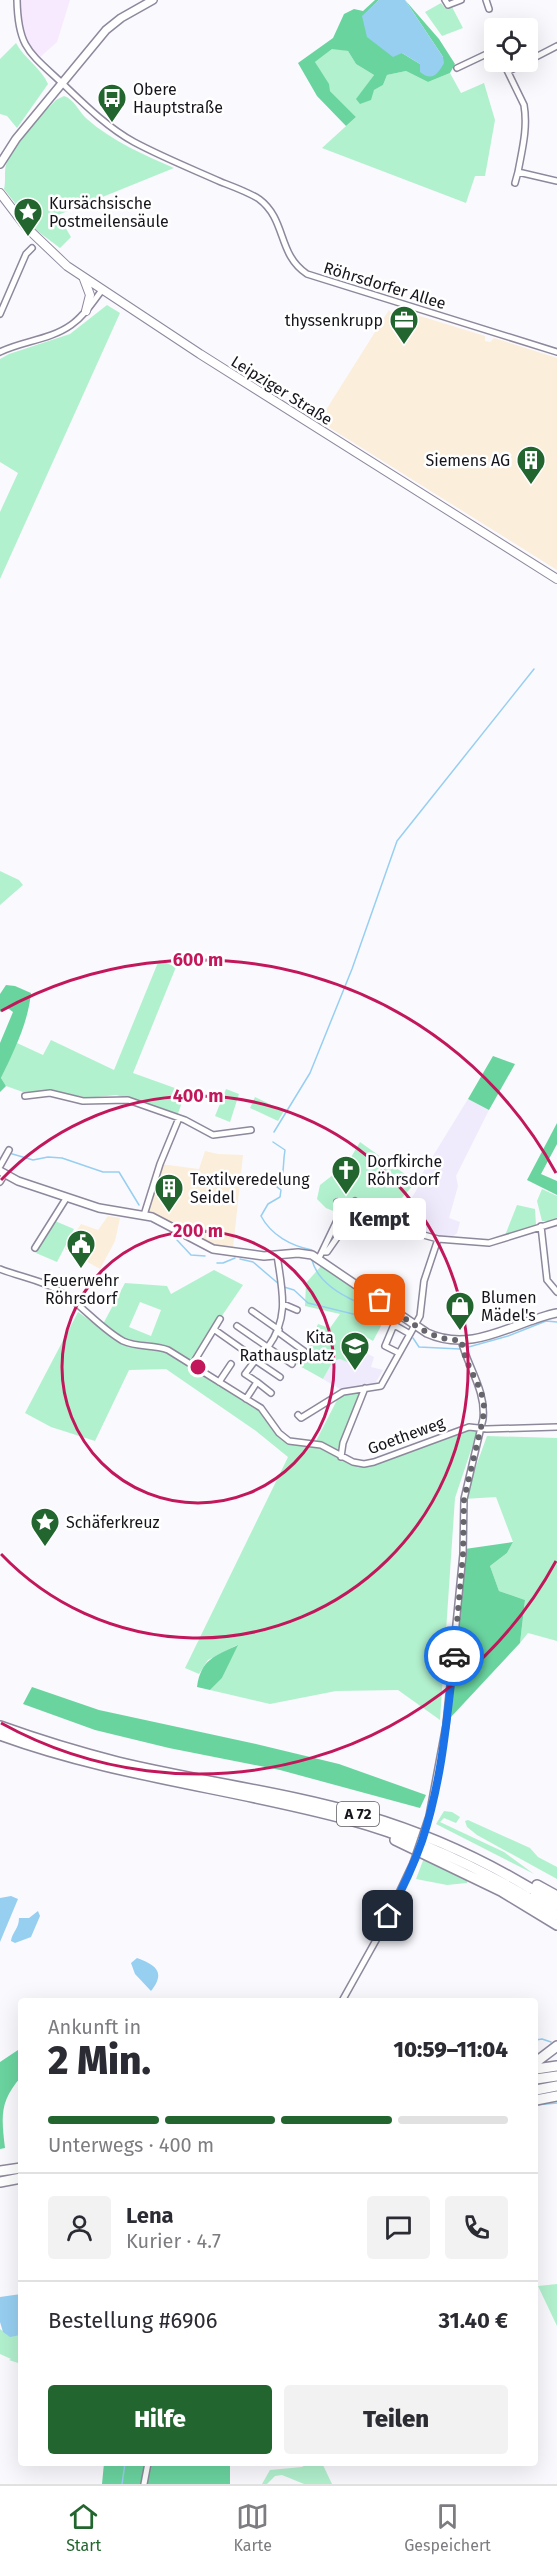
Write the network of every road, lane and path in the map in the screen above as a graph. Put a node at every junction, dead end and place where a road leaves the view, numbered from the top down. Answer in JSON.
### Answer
{"nodes":[{"id":1,"x":17,"y":0,"type":"edge"},
{"id":2,"x":153,"y":0,"type":"edge"},
{"id":3,"x":445,"y":0,"type":"edge"},
{"id":4,"x":461,"y":0,"type":"edge"},
{"id":5,"x":486,"y":0,"type":"edge"},
{"id":6,"x":489,"y":9,"type":"dead end"},
{"id":7,"x":557,"y":46,"type":"edge"},
{"id":8,"x":484,"y":55,"type":"edge"},
{"id":9,"x":538,"y":56,"type":"edge"},
{"id":10,"x":457,"y":68,"type":"dead end"},
{"id":11,"x":509,"y":72,"type":"edge"},
{"id":12,"x":62,"y":83,"type":"junction"},
{"id":13,"x":9,"y":149,"type":"junction"},
{"id":14,"x":0,"y":157,"type":"edge"},
{"id":15,"x":0,"y":164,"type":"edge"},
{"id":16,"x":518,"y":172,"type":"junction"},
{"id":17,"x":557,"y":181,"type":"edge"},
{"id":18,"x":514,"y":183,"type":"dead end"},
{"id":19,"x":0,"y":193,"type":"edge"},
{"id":20,"x":0,"y":200,"type":"edge"},
{"id":21,"x":8,"y":206,"type":"junction"},
{"id":22,"x":32,"y":248,"type":"dead end"},
{"id":23,"x":83,"y":278,"type":"junction"},
{"id":24,"x":102,"y":290,"type":"junction"},
{"id":25,"x":86,"y":310,"type":"junction"},
{"id":26,"x":0,"y":314,"type":"edge"},
{"id":27,"x":0,"y":352,"type":"edge"},
{"id":28,"x":557,"y":352,"type":"edge"},
{"id":29,"x":557,"y":579,"type":"edge"},
{"id":30,"x":25,"y":1096,"type":"dead end"},
{"id":31,"x":178,"y":1118,"type":"junction"},
{"id":32,"x":251,"y":1130,"type":"dead end"},
{"id":33,"x":8,"y":1153,"type":"dead end"},
{"id":34,"x":2,"y":1170,"type":"edge"},
{"id":35,"x":0,"y":1182,"type":"edge"},
{"id":36,"x":67,"y":1197,"type":"junction"},
{"id":37,"x":356,"y":1201,"type":"dead end"},
{"id":38,"x":337,"y":1202,"type":"dead end"},
{"id":39,"x":341,"y":1212,"type":"junction"},
{"id":40,"x":144,"y":1215,"type":"junction"},
{"id":41,"x":557,"y":1222,"type":"edge"},
{"id":42,"x":541,"y":1226,"type":"junction"},
{"id":43,"x":438,"y":1239,"type":"junction"},
{"id":44,"x":35,"y":1248,"type":"dead end"},
{"id":45,"x":321,"y":1255,"type":"junction"},
{"id":46,"x":277,"y":1256,"type":"junction"},
{"id":47,"x":0,"y":1269,"type":"edge"},
{"id":48,"x":557,"y":1292,"type":"edge"},
{"id":49,"x":283,"y":1304,"type":"junction"},
{"id":50,"x":297,"y":1310,"type":"dead end"},
{"id":51,"x":252,"y":1311,"type":"dead end"},
{"id":52,"x":557,"y":1313,"type":"edge"},
{"id":53,"x":220,"y":1319,"type":"dead end"},
{"id":54,"x":415,"y":1324,"type":"junction"},
{"id":55,"x":237,"y":1326,"type":"dead end"},
{"id":56,"x":215,"y":1330,"type":"junction"},
{"id":57,"x":279,"y":1331,"type":"junction"},
{"id":58,"x":410,"y":1334,"type":"junction"},
{"id":59,"x":463,"y":1345,"type":"junction"},
{"id":60,"x":267,"y":1347,"type":"junction"},
{"id":61,"x":303,"y":1351,"type":"dead end"},
{"id":62,"x":399,"y":1353,"type":"junction"},
{"id":63,"x":256,"y":1359,"type":"junction"},
{"id":64,"x":231,"y":1364,"type":"dead end"},
{"id":65,"x":292,"y":1364,"type":"dead end"},
{"id":66,"x":192,"y":1365,"type":"junction"},
{"id":67,"x":280,"y":1377,"type":"dead end"},
{"id":68,"x":219,"y":1382,"type":"junction"},
{"id":69,"x":257,"y":1383,"type":"junction"},
{"id":70,"x":365,"y":1388,"type":"junction"},
{"id":71,"x":271,"y":1393,"type":"dead end"},
{"id":72,"x":246,"y":1399,"type":"junction"},
{"id":73,"x":298,"y":1415,"type":"dead end"},
{"id":74,"x":557,"y":1427,"type":"edge"},
{"id":75,"x":481,"y":1428,"type":"junction"},
{"id":76,"x":341,"y":1457,"type":"junction"},
{"id":77,"x":0,"y":1726,"type":"edge"},
{"id":78,"x":0,"y":1735,"type":"edge"},
{"id":79,"x":378,"y":1828,"type":"junction"},
{"id":80,"x":506,"y":1874,"type":"junction"},
{"id":81,"x":557,"y":1896,"type":"edge"},
{"id":82,"x":557,"y":1905,"type":"edge"},
{"id":83,"x":557,"y":1915,"type":"edge"},
{"id":84,"x":547,"y":1918,"type":"junction"},
{"id":85,"x":557,"y":1925,"type":"edge"},
{"id":86,"x":557,"y":1930,"type":"edge"},
{"id":87,"x":344,"y":1998,"type":"edge"},
{"id":88,"x":557,"y":2046,"type":"edge"},
{"id":89,"x":538,"y":2060,"type":"edge"},
{"id":90,"x":557,"y":2066,"type":"edge"},
{"id":91,"x":538,"y":2069,"type":"edge"},
{"id":92,"x":557,"y":2076,"type":"edge"},
{"id":93,"x":538,"y":2079,"type":"edge"},
{"id":94,"x":557,"y":2086,"type":"edge"},
{"id":95,"x":538,"y":2090,"type":"edge"},
{"id":96,"x":557,"y":2096,"type":"edge"},
{"id":97,"x":538,"y":2100,"type":"edge"},
{"id":98,"x":18,"y":2168,"type":"edge"},
{"id":99,"x":0,"y":2171,"type":"edge"},
{"id":100,"x":18,"y":2178,"type":"edge"},
{"id":101,"x":0,"y":2181,"type":"edge"},
{"id":102,"x":147,"y":2466,"type":"edge"},
{"id":103,"x":144,"y":2484,"type":"edge"}],
"edges":[{"from":1,"to":12,"type":"street","name":"Röhrsdorfer Allee"},
{"from":2,"to":12,"type":"street"},
{"from":3,"to":4,"type":"street"},
{"from":5,"to":6,"type":"street"},
{"from":7,"to":9,"type":"street"},
{"from":8,"to":10,"type":"street"},
{"from":11,"to":16,"type":"street"},
{"from":12,"to":13,"type":"street"},
{"from":12,"to":28,"type":"street","name":"Röhrsdorfer Allee"},
{"from":13,"to":14,"type":"street"},
{"from":13,"to":15,"type":"street"},
{"from":16,"to":17,"type":"street"},
{"from":16,"to":18,"type":"street"},
{"from":19,"to":21,"type":"main road","name":"Leipziger Straße"},
{"from":20,"to":21,"type":"main road","name":"Leipziger Straße"},
{"from":21,"to":23,"type":"main road","name":"Leipziger Straße"},
{"from":22,"to":26,"type":"street"},
{"from":23,"to":24,"type":"main road","name":"Leipziger Straße"},
{"from":23,"to":25,"type":"main road"},
{"from":24,"to":25,"type":"street"},
{"from":24,"to":29,"type":"main road","name":"Leipziger Straße"},
{"from":25,"to":27,"type":"street"},
{"from":30,"to":31,"type":"street"},
{"from":31,"to":32,"type":"street"},
{"from":31,"to":40,"type":"street"},
{"from":33,"to":34,"type":"street"},
{"from":34,"to":35,"type":"street"},
{"from":34,"to":36,"type":"street"},
{"from":36,"to":40,"type":"street"},
{"from":36,"to":44,"type":"street"},
{"from":37,"to":39,"type":"street"},
{"from":38,"to":39,"type":"street"},
{"from":39,"to":45,"type":"street"},
{"from":40,"to":46,"type":"street"},
{"from":41,"to":42,"type":"street"},
{"from":42,"to":43,"type":"street"},
{"from":42,"to":48,"type":"street"},
{"from":43,"to":45,"type":"street"},
{"from":43,"to":54,"type":"street"},
{"from":45,"to":46,"type":"street"},
{"from":45,"to":54,"type":"street"},
{"from":46,"to":49,"type":"street"},
{"from":47,"to":66,"type":"street","name":"Goetheweg"},
{"from":49,"to":50,"type":"street"},
{"from":49,"to":57,"type":"street"},
{"from":51,"to":57,"type":"street"},
{"from":52,"to":59,"type":"street"},
{"from":53,"to":56,"type":"street"},
{"from":54,"to":58,"type":"street"},
{"from":54,"to":59,"type":"street"},
{"from":55,"to":60,"type":"street"},
{"from":56,"to":63,"type":"street"},
{"from":56,"to":66,"type":"street"},
{"from":57,"to":60,"type":"street"},
{"from":57,"to":61,"type":"street"},
{"from":58,"to":62,"type":"street"},
{"from":58,"to":62,"type":"street"},
{"from":59,"to":75,"type":"street"},
{"from":60,"to":63,"type":"street"},
{"from":60,"to":65,"type":"street"},
{"from":62,"to":70,"type":"street"},
{"from":63,"to":67,"type":"street"},
{"from":63,"to":69,"type":"street"},
{"from":64,"to":68,"type":"street"},
{"from":66,"to":68,"type":"street","name":"Goetheweg"},
{"from":68,"to":72,"type":"street","name":"Goetheweg"},
{"from":69,"to":71,"type":"street"},
{"from":69,"to":72,"type":"street"},
{"from":70,"to":73,"type":"street"},
{"from":70,"to":76,"type":"street"},
{"from":72,"to":76,"type":"street","name":"Goetheweg"},
{"from":74,"to":75,"type":"street","name":"Goetheweg"},
{"from":75,"to":76,"type":"street","name":"Goetheweg"},
{"from":75,"to":87,"type":"street","bridge":true},
{"from":77,"to":80,"type":"highway","number":"A 72"},
{"from":78,"to":79,"type":"highway","number":"A 72"},
{"from":79,"to":83,"type":"highway","number":"A 72"},
{"from":79,"to":84,"type":"highway"},
{"from":80,"to":81,"type":"highway"},
{"from":80,"to":82,"type":"highway","number":"A 72"},
{"from":84,"to":85,"type":"highway"},
{"from":84,"to":86,"type":"highway"},
{"from":88,"to":89,"type":"highway"},
{"from":90,"to":91,"type":"highway"},
{"from":92,"to":93,"type":"highway"},
{"from":94,"to":95,"type":"highway"},
{"from":96,"to":97,"type":"highway"},
{"from":98,"to":99,"type":"highway"},
{"from":100,"to":101,"type":"highway"},
{"from":102,"to":103,"type":"street"}]}
